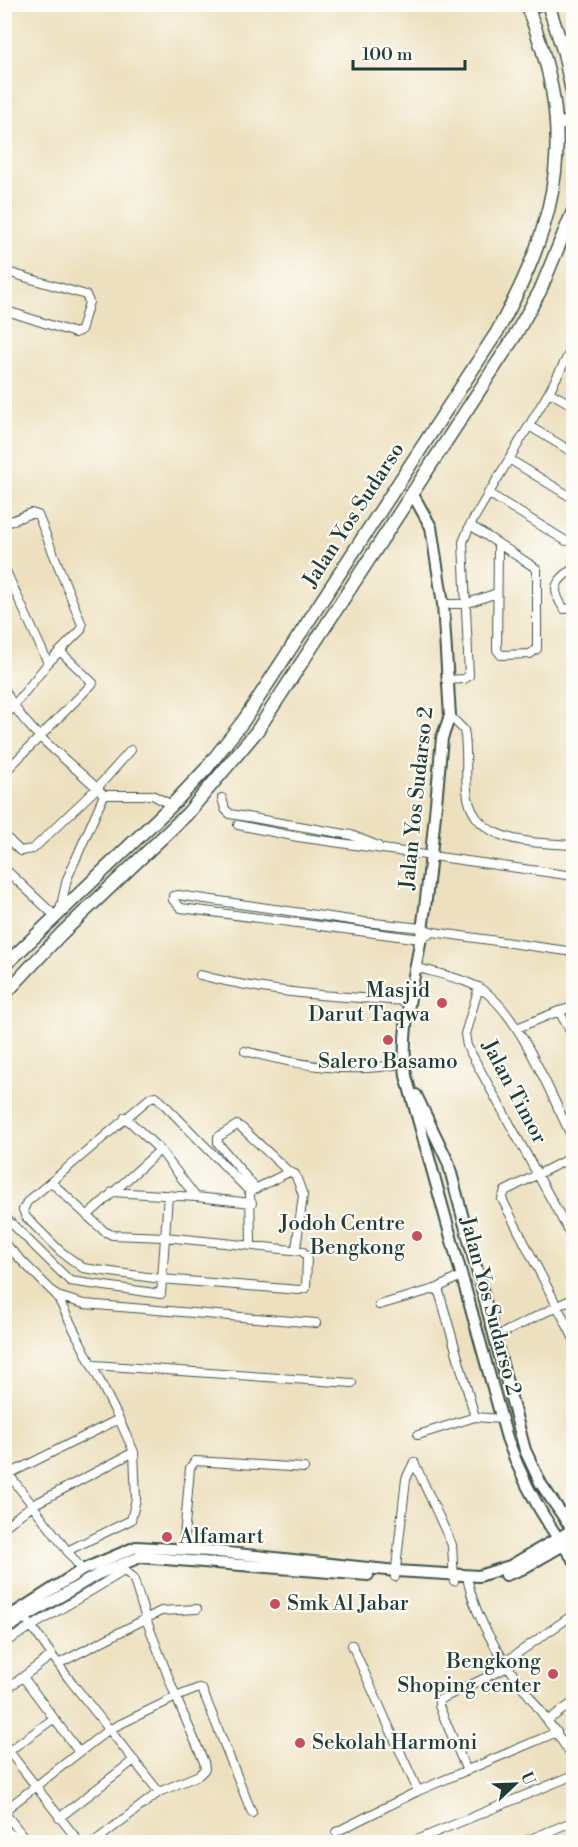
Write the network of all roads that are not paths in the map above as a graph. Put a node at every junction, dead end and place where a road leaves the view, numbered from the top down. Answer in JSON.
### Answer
{"nodes":[{"id":1,"x":548,"y":4,"type":"edge"},
{"id":2,"x":531,"y":6,"type":"edge"},
{"id":3,"x":573,"y":101,"type":"edge"},
{"id":4,"x":573,"y":122,"type":"edge"},
{"id":5,"x":558,"y":124,"type":"junction"},
{"id":6,"x":573,"y":209,"type":"edge"},
{"id":7,"x":4,"y":271,"type":"edge"},
{"id":8,"x":4,"y":310,"type":"edge"},
{"id":9,"x":573,"y":344,"type":"edge"},
{"id":10,"x":570,"y":359,"type":"edge"},
{"id":11,"x":549,"y":392,"type":"junction"},
{"id":12,"x":573,"y":406,"type":"edge"},
{"id":13,"x":529,"y":426,"type":"junction"},
{"id":14,"x":573,"y":453,"type":"edge"},
{"id":15,"x":509,"y":459,"type":"junction"},
{"id":16,"x":412,"y":493,"type":"junction"},
{"id":17,"x":488,"y":493,"type":"junction"},
{"id":18,"x":573,"y":499,"type":"edge"},
{"id":19,"x":4,"y":524,"type":"edge"},
{"id":20,"x":470,"y":525,"type":"junction"},
{"id":21,"x":566,"y":541,"type":"dead end"},
{"id":22,"x":498,"y":546,"type":"junction"},
{"id":23,"x":4,"y":567,"type":"edge"},
{"id":24,"x":573,"y":568,"type":"edge"},
{"id":25,"x":497,"y":593,"type":"junction"},
{"id":26,"x":443,"y":604,"type":"junction"},
{"id":27,"x":465,"y":604,"type":"junction"},
{"id":28,"x":573,"y":608,"type":"edge"},
{"id":29,"x":60,"y":651,"type":"junction"},
{"id":30,"x":48,"y":663,"type":"junction"},
{"id":31,"x":446,"y":680,"type":"junction"},
{"id":32,"x":266,"y":686,"type":"junction"},
{"id":33,"x":4,"y":688,"type":"edge"},
{"id":34,"x":281,"y":694,"type":"junction"},
{"id":35,"x":14,"y":709,"type":"junction"},
{"id":36,"x":450,"y":717,"type":"junction"},
{"id":37,"x":4,"y":718,"type":"edge"},
{"id":38,"x":39,"y":736,"type":"junction"},
{"id":39,"x":131,"y":750,"type":"dead end"},
{"id":40,"x":211,"y":762,"type":"junction"},
{"id":41,"x":224,"y":772,"type":"junction"},
{"id":42,"x":4,"y":773,"type":"edge"},
{"id":43,"x":97,"y":788,"type":"junction"},
{"id":44,"x":104,"y":795,"type":"junction"},
{"id":45,"x":222,"y":798,"type":"dead end"},
{"id":46,"x":172,"y":804,"type":"junction"},
{"id":47,"x":238,"y":825,"type":"dead end"},
{"id":48,"x":4,"y":835,"type":"edge"},
{"id":49,"x":573,"y":845,"type":"edge"},
{"id":50,"x":379,"y":847,"type":"junction"},
{"id":51,"x":430,"y":856,"type":"junction"},
{"id":52,"x":4,"y":868,"type":"edge"},
{"id":53,"x":573,"y":876,"type":"edge"},
{"id":54,"x":8,"y":878,"type":"edge"},
{"id":55,"x":57,"y":913,"type":"junction"},
{"id":56,"x":421,"y":933,"type":"junction"},
{"id":57,"x":573,"y":952,"type":"edge"},
{"id":58,"x":4,"y":966,"type":"edge"},
{"id":59,"x":415,"y":967,"type":"junction"},
{"id":60,"x":200,"y":975,"type":"dead end"},
{"id":61,"x":479,"y":987,"type":"junction"},
{"id":62,"x":4,"y":995,"type":"edge"},
{"id":63,"x":408,"y":1001,"type":"junction"},
{"id":64,"x":573,"y":1006,"type":"edge"},
{"id":65,"x":559,"y":1011,"type":"junction"},
{"id":66,"x":517,"y":1028,"type":"junction"},
{"id":67,"x":573,"y":1038,"type":"edge"},
{"id":68,"x":245,"y":1051,"type":"dead end"},
{"id":69,"x":404,"y":1063,"type":"junction"},
{"id":70,"x":405,"y":1076,"type":"junction"},
{"id":71,"x":125,"y":1117,"type":"junction"},
{"id":72,"x":573,"y":1141,"type":"edge"},
{"id":73,"x":160,"y":1150,"type":"junction"},
{"id":74,"x":573,"y":1156,"type":"edge"},
{"id":75,"x":290,"y":1172,"type":"junction"},
{"id":76,"x":538,"y":1174,"type":"junction"},
{"id":77,"x":51,"y":1182,"type":"junction"},
{"id":78,"x":253,"y":1190,"type":"junction"},
{"id":79,"x":112,"y":1192,"type":"junction"},
{"id":80,"x":168,"y":1195,"type":"junction"},
{"id":81,"x":196,"y":1197,"type":"junction"},
{"id":82,"x":252,"y":1203,"type":"junction"},
{"id":83,"x":4,"y":1216,"type":"edge"},
{"id":84,"x":87,"y":1216,"type":"junction"},
{"id":85,"x":165,"y":1237,"type":"junction"},
{"id":86,"x":573,"y":1241,"type":"edge"},
{"id":87,"x":4,"y":1243,"type":"edge"},
{"id":88,"x":251,"y":1244,"type":"junction"},
{"id":89,"x":296,"y":1249,"type":"junction"},
{"id":90,"x":462,"y":1275,"type":"junction"},
{"id":91,"x":161,"y":1279,"type":"junction"},
{"id":92,"x":481,"y":1282,"type":"junction"},
{"id":93,"x":466,"y":1287,"type":"junction"},
{"id":94,"x":438,"y":1288,"type":"junction"},
{"id":95,"x":57,"y":1296,"type":"junction"},
{"id":96,"x":573,"y":1298,"type":"edge"},
{"id":97,"x":380,"y":1305,"type":"dead end"},
{"id":98,"x":557,"y":1305,"type":"junction"},
{"id":99,"x":316,"y":1323,"type":"dead end"},
{"id":100,"x":495,"y":1337,"type":"junction"},
{"id":101,"x":573,"y":1338,"type":"edge"},
{"id":102,"x":94,"y":1365,"type":"junction"},
{"id":103,"x":352,"y":1383,"type":"dead end"},
{"id":104,"x":475,"y":1417,"type":"junction"},
{"id":105,"x":119,"y":1419,"type":"junction"},
{"id":106,"x":501,"y":1419,"type":"junction"},
{"id":107,"x":418,"y":1435,"type":"dead end"},
{"id":108,"x":134,"y":1452,"type":"junction"},
{"id":109,"x":304,"y":1468,"type":"dead end"},
{"id":110,"x":7,"y":1471,"type":"edge"},
{"id":111,"x":31,"y":1506,"type":"junction"},
{"id":112,"x":4,"y":1527,"type":"edge"},
{"id":113,"x":573,"y":1534,"type":"edge"},
{"id":114,"x":559,"y":1542,"type":"junction"},
{"id":115,"x":183,"y":1549,"type":"junction"},
{"id":116,"x":67,"y":1551,"type":"junction"},
{"id":117,"x":573,"y":1560,"type":"edge"},
{"id":118,"x":82,"y":1570,"type":"junction"},
{"id":119,"x":395,"y":1574,"type":"junction"},
{"id":120,"x":454,"y":1578,"type":"junction"},
{"id":121,"x":101,"y":1579,"type":"junction"},
{"id":122,"x":468,"y":1582,"type":"junction"},
{"id":123,"x":197,"y":1609,"type":"dead end"},
{"id":124,"x":573,"y":1614,"type":"edge"},
{"id":125,"x":146,"y":1619,"type":"junction"},
{"id":126,"x":4,"y":1620,"type":"edge"},
{"id":127,"x":27,"y":1622,"type":"junction"},
{"id":128,"x":4,"y":1630,"type":"edge"},
{"id":129,"x":4,"y":1643,"type":"edge"},
{"id":130,"x":352,"y":1645,"type":"dead end"},
{"id":131,"x":52,"y":1656,"type":"junction"},
{"id":132,"x":58,"y":1664,"type":"junction"},
{"id":133,"x":506,"y":1664,"type":"junction"},
{"id":134,"x":22,"y":1677,"type":"junction"},
{"id":135,"x":4,"y":1691,"type":"edge"},
{"id":136,"x":173,"y":1699,"type":"junction"},
{"id":137,"x":573,"y":1702,"type":"edge"},
{"id":138,"x":53,"y":1719,"type":"junction"},
{"id":139,"x":548,"y":1719,"type":"junction"},
{"id":140,"x":108,"y":1730,"type":"junction"},
{"id":141,"x":557,"y":1732,"type":"junction"},
{"id":142,"x":7,"y":1748,"type":"edge"},
{"id":143,"x":80,"y":1752,"type":"junction"},
{"id":144,"x":134,"y":1760,"type":"junction"},
{"id":145,"x":573,"y":1760,"type":"edge"},
{"id":146,"x":467,"y":1770,"type":"junction"},
{"id":147,"x":573,"y":1775,"type":"edge"},
{"id":148,"x":36,"y":1787,"type":"junction"},
{"id":149,"x":418,"y":1791,"type":"junction"},
{"id":150,"x":159,"y":1792,"type":"junction"},
{"id":151,"x":4,"y":1811,"type":"edge"},
{"id":152,"x":252,"y":1814,"type":"dead end"},
{"id":153,"x":59,"y":1818,"type":"junction"},
{"id":154,"x":573,"y":1821,"type":"edge"},
{"id":155,"x":4,"y":1827,"type":"edge"},
{"id":156,"x":336,"y":1832,"type":"dead end"},
{"id":157,"x":20,"y":1842,"type":"edge"},
{"id":158,"x":28,"y":1842,"type":"edge"},
{"id":159,"x":79,"y":1842,"type":"edge"},
{"id":160,"x":94,"y":1842,"type":"edge"},
{"id":161,"x":412,"y":1842,"type":"edge"},
{"id":162,"x":525,"y":1842,"type":"edge"}],
"edges":[{"from":1,"to":3,"type":"main road"},
{"from":2,"to":5,"type":"main road","name":"Jalan Yos Sudarso"},
{"from":4,"to":5,"type":"main road"},
{"from":5,"to":32,"type":"main road","name":"Jalan Yos Sudarso"},
{"from":6,"to":16,"type":"main road","name":"Jalan Yos Sudarso"},
{"from":7,"to":8,"type":"street"},
{"from":9,"to":10,"type":"street"},
{"from":10,"to":11,"type":"street"},
{"from":11,"to":12,"type":"street"},
{"from":11,"to":13,"type":"street"},
{"from":13,"to":14,"type":"street"},
{"from":13,"to":15,"type":"street"},
{"from":15,"to":17,"type":"street"},
{"from":15,"to":18,"type":"street"},
{"from":16,"to":26,"type":"main road","name":"Jalan Yos Sudarso 2"},
{"from":16,"to":34,"type":"main road","name":"Jalan Yos Sudarso"},
{"from":17,"to":20,"type":"street"},
{"from":17,"to":21,"type":"street"},
{"from":19,"to":29,"type":"street"},
{"from":20,"to":22,"type":"street"},
{"from":20,"to":27,"type":"street"},
{"from":22,"to":25,"type":"street"},
{"from":22,"to":25,"type":"street"},
{"from":23,"to":30,"type":"street"},
{"from":24,"to":28,"type":"street"},
{"from":25,"to":27,"type":"street"},
{"from":26,"to":27,"type":"street"},
{"from":26,"to":31,"type":"main road","name":"Jalan Yos Sudarso 2"},
{"from":27,"to":31,"type":"street"},
{"from":29,"to":30,"type":"street"},
{"from":29,"to":38,"type":"street"},
{"from":30,"to":35,"type":"street"},
{"from":31,"to":36,"type":"main road","name":"Jalan Yos Sudarso 2"},
{"from":32,"to":34,"type":"main road"},
{"from":32,"to":40,"type":"main road","name":"Jalan Yos Sudarso"},
{"from":33,"to":35,"type":"street"},
{"from":34,"to":41,"type":"main road","name":"Jalan Yos Sudarso"},
{"from":35,"to":37,"type":"street"},
{"from":35,"to":38,"type":"street"},
{"from":36,"to":49,"type":"street"},
{"from":36,"to":51,"type":"main road","name":"Jalan Yos Sudarso 2"},
{"from":38,"to":42,"type":"street"},
{"from":38,"to":43,"type":"street"},
{"from":39,"to":43,"type":"street"},
{"from":40,"to":41,"type":"main road"},
{"from":40,"to":46,"type":"main road","name":"Jalan Yos Sudarso"},
{"from":41,"to":62,"type":"main road","name":"Jalan Yos Sudarso"},
{"from":43,"to":44,"type":"street"},
{"from":43,"to":48,"type":"street"},
{"from":44,"to":46,"type":"street"},
{"from":44,"to":55,"type":"street"},
{"from":45,"to":50,"type":"street"},
{"from":46,"to":55,"type":"main road","name":"Jalan Yos Sudarso"},
{"from":47,"to":50,"type":"street"},
{"from":50,"to":51,"type":"street"},
{"from":51,"to":53,"type":"street"},
{"from":51,"to":56,"type":"main road","name":"Jalan Yos Sudarso 2"},
{"from":52,"to":54,"type":"street"},
{"from":54,"to":55,"type":"street"},
{"from":55,"to":58,"type":"main road","name":"Jalan Yos Sudarso"},
{"from":56,"to":56,"type":"street"},
{"from":56,"to":57,"type":"street"},
{"from":56,"to":59,"type":"main road","name":"Jalan Yos Sudarso 2"},
{"from":59,"to":61,"type":"street"},
{"from":59,"to":63,"type":"main road","name":"Jalan Yos Sudarso 2"},
{"from":60,"to":63,"type":"street"},
{"from":61,"to":66,"type":"street"},
{"from":61,"to":76,"type":"street","name":"Jalan Timor"},
{"from":63,"to":69,"type":"main road","name":"Jalan Yos Sudarso 2"},
{"from":64,"to":65,"type":"street"},
{"from":65,"to":66,"type":"street"},
{"from":65,"to":67,"type":"street"},
{"from":66,"to":72,"type":"street"},
{"from":68,"to":69,"type":"street"},
{"from":69,"to":70,"type":"main road","name":"Jalan Yos Sudarso 2"},
{"from":70,"to":90,"type":"main road","name":"Jalan Yos Sudarso 2"},
{"from":70,"to":92,"type":"main road","name":"Jalan Yos Sudarso 2"},
{"from":71,"to":73,"type":"street"},
{"from":71,"to":77,"type":"street"},
{"from":71,"to":78,"type":"street"},
{"from":73,"to":79,"type":"street"},
{"from":73,"to":81,"type":"street"},
{"from":74,"to":76,"type":"street"},
{"from":75,"to":78,"type":"street"},
{"from":75,"to":78,"type":"street"},
{"from":75,"to":89,"type":"street"},
{"from":76,"to":86,"type":"street","name":"Jalan Timor"},
{"from":76,"to":98,"type":"street"},
{"from":77,"to":84,"type":"street"},
{"from":77,"to":91,"type":"street"},
{"from":78,"to":82,"type":"street"},
{"from":79,"to":80,"type":"street"},
{"from":79,"to":84,"type":"street"},
{"from":80,"to":81,"type":"street"},
{"from":80,"to":85,"type":"street"},
{"from":81,"to":82,"type":"street"},
{"from":82,"to":88,"type":"street"},
{"from":83,"to":91,"type":"street"},
{"from":84,"to":85,"type":"street"},
{"from":85,"to":88,"type":"street"},
{"from":85,"to":91,"type":"street"},
{"from":87,"to":95,"type":"street"},
{"from":88,"to":89,"type":"street"},
{"from":89,"to":91,"type":"street"},
{"from":90,"to":93,"type":"main road","name":"Jalan Yos Sudarso 2"},
{"from":90,"to":94,"type":"street"},
{"from":92,"to":93,"type":"main road"},
{"from":92,"to":100,"type":"main road","name":"Jalan Yos Sudarso 2"},
{"from":93,"to":106,"type":"main road","name":"Jalan Yos Sudarso 2"},
{"from":94,"to":97,"type":"street"},
{"from":94,"to":104,"type":"street"},
{"from":95,"to":99,"type":"street"},
{"from":95,"to":102,"type":"street"},
{"from":96,"to":98,"type":"street"},
{"from":98,"to":100,"type":"street"},
{"from":98,"to":101,"type":"street"},
{"from":100,"to":113,"type":"main road","name":"Jalan Yos Sudarso 2"},
{"from":102,"to":103,"type":"street"},
{"from":102,"to":105,"type":"street"},
{"from":104,"to":106,"type":"street"},
{"from":104,"to":107,"type":"street"},
{"from":105,"to":108,"type":"street"},
{"from":105,"to":110,"type":"street"},
{"from":106,"to":114,"type":"main road","name":"Jalan Yos Sudarso 2"},
{"from":108,"to":111,"type":"street"},
{"from":108,"to":116,"type":"street"},
{"from":109,"to":115,"type":"street"},
{"from":110,"to":111,"type":"street"},
{"from":111,"to":112,"type":"street"},
{"from":111,"to":116,"type":"street"},
{"from":113,"to":114,"type":"main road"},
{"from":114,"to":117,"type":"main road","name":"Jalan Yos Sudarso 2"},
{"from":114,"to":120,"type":"main road"},
{"from":114,"to":122,"type":"main road"},
{"from":115,"to":118,"type":"main road"},
{"from":115,"to":119,"type":"main road"},
{"from":116,"to":118,"type":"street"},
{"from":118,"to":126,"type":"main road"},
{"from":119,"to":120,"type":"main road"},
{"from":119,"to":120,"type":"street"},
{"from":119,"to":121,"type":"main road"},
{"from":120,"to":122,"type":"main road"},
{"from":121,"to":125,"type":"street"},
{"from":121,"to":127,"type":"main road"},
{"from":122,"to":133,"type":"street"},
{"from":123,"to":125,"type":"street"},
{"from":124,"to":133,"type":"street"},
{"from":125,"to":132,"type":"street"},
{"from":125,"to":136,"type":"street"},
{"from":127,"to":128,"type":"main road"},
{"from":127,"to":129,"type":"street"},
{"from":127,"to":131,"type":"street"},
{"from":130,"to":149,"type":"street"},
{"from":131,"to":132,"type":"street"},
{"from":131,"to":134,"type":"street"},
{"from":132,"to":140,"type":"street"},
{"from":133,"to":139,"type":"street"},
{"from":133,"to":146,"type":"street"},
{"from":134,"to":135,"type":"street"},
{"from":134,"to":138,"type":"street"},
{"from":136,"to":140,"type":"street"},
{"from":136,"to":150,"type":"street"},
{"from":136,"to":152,"type":"street"},
{"from":137,"to":139,"type":"street"},
{"from":138,"to":142,"type":"street"},
{"from":138,"to":143,"type":"street"},
{"from":139,"to":141,"type":"street"},
{"from":140,"to":143,"type":"street"},
{"from":140,"to":144,"type":"street"},
{"from":141,"to":145,"type":"street"},
{"from":141,"to":146,"type":"street"},
{"from":142,"to":148,"type":"street"},
{"from":143,"to":148,"type":"street"},
{"from":144,"to":150,"type":"street"},
{"from":144,"to":153,"type":"street"},
{"from":146,"to":149,"type":"street"},
{"from":147,"to":161,"type":"street"},
{"from":148,"to":151,"type":"street"},
{"from":148,"to":153,"type":"street"},
{"from":149,"to":156,"type":"street"},
{"from":150,"to":160,"type":"street"},
{"from":151,"to":158,"type":"street"},
{"from":153,"to":159,"type":"street"},
{"from":154,"to":162,"type":"street"},
{"from":155,"to":157,"type":"street"}]}
